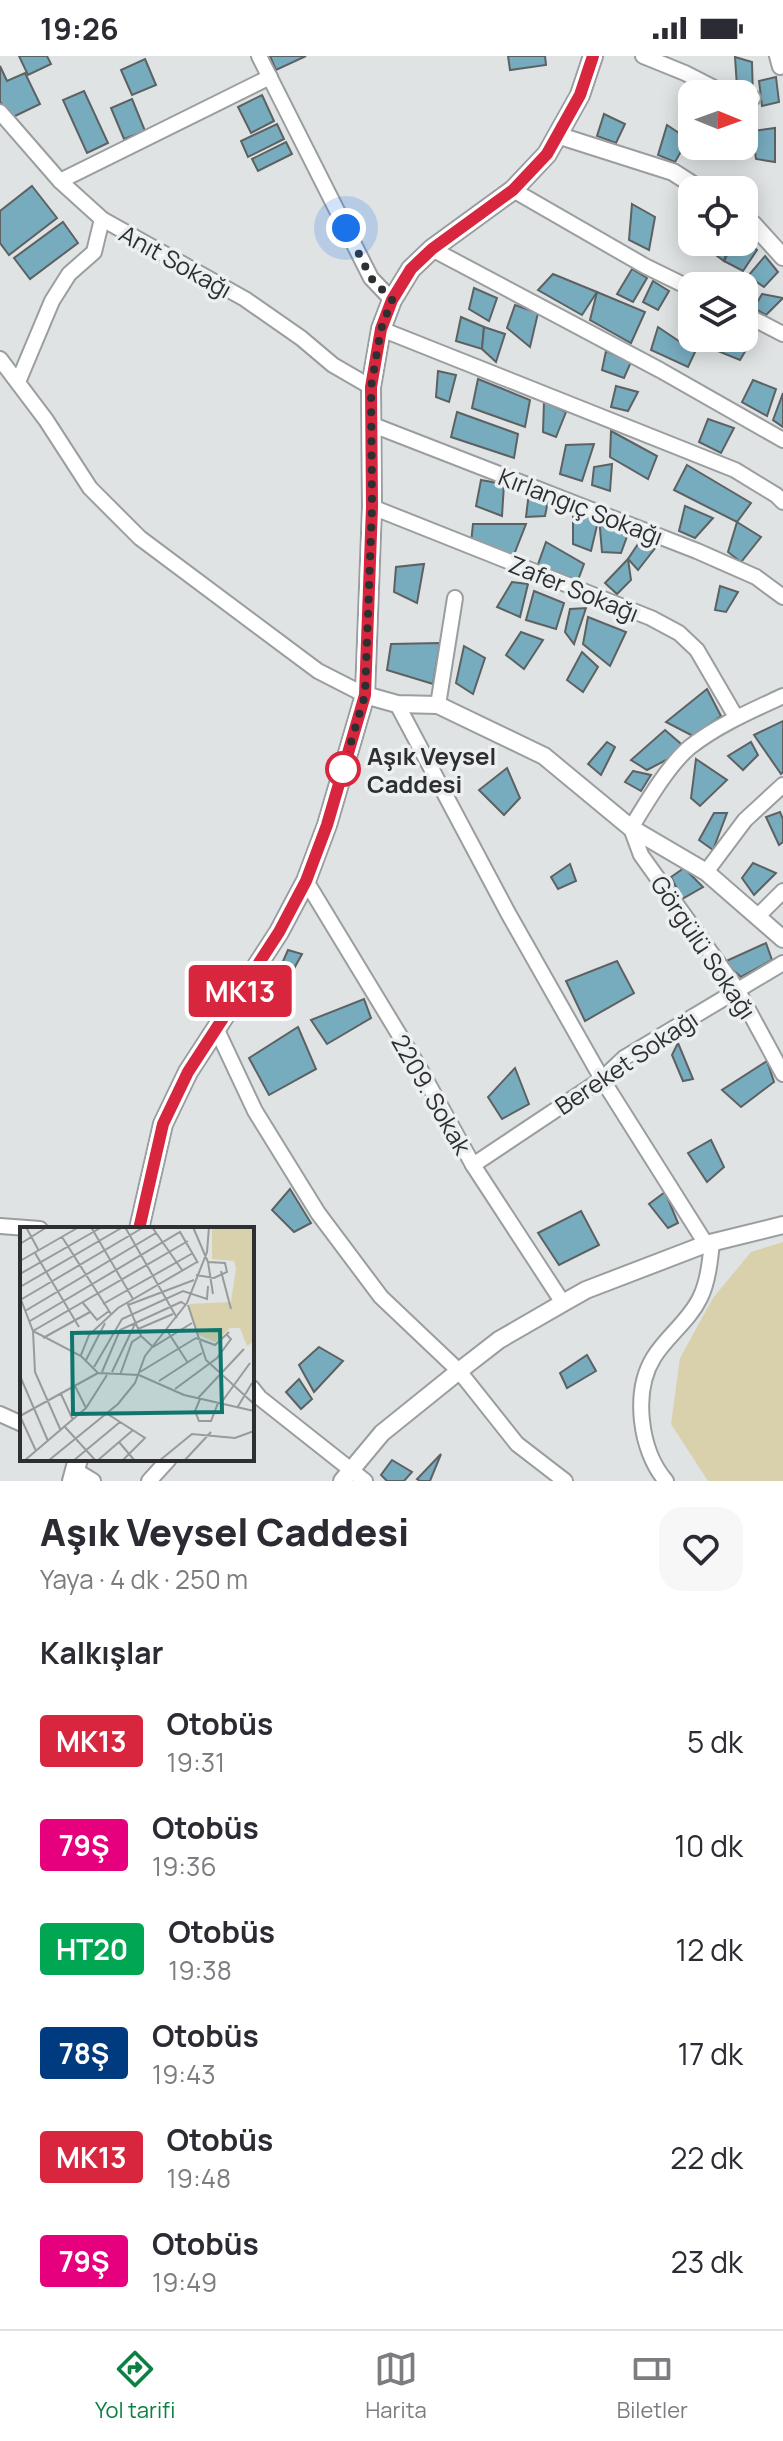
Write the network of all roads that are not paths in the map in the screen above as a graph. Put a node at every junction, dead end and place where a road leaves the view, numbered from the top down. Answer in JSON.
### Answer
{"nodes":[{"id":1,"x":259,"y":56,"type":"edge"},
{"id":2,"x":593,"y":56,"type":"edge"},
{"id":3,"x":643,"y":56,"type":"edge"},
{"id":4,"x":270,"y":77,"type":"junction"},
{"id":5,"x":699,"y":80,"type":"edge"},
{"id":6,"x":0,"y":112,"type":"edge"},
{"id":7,"x":560,"y":136,"type":"junction"},
{"id":8,"x":679,"y":176,"type":"edge"},
{"id":9,"x":60,"y":181,"type":"junction"},
{"id":10,"x":513,"y":190,"type":"junction"},
{"id":11,"x":102,"y":219,"type":"junction"},
{"id":12,"x":758,"y":230,"type":"edge"},
{"id":13,"x":432,"y":249,"type":"junction"},
{"id":14,"x":783,"y":257,"type":"edge"},
{"id":15,"x":678,"y":282,"type":"edge"},
{"id":16,"x":392,"y":300,"type":"junction"},
{"id":17,"x":758,"y":321,"type":"edge"},
{"id":18,"x":381,"y":329,"type":"junction"},
{"id":19,"x":783,"y":334,"type":"edge"},
{"id":20,"x":2,"y":368,"type":"edge"},
{"id":21,"x":18,"y":382,"type":"junction"},
{"id":22,"x":371,"y":387,"type":"junction"},
{"id":23,"x":373,"y":425,"type":"junction"},
{"id":24,"x":783,"y":440,"type":"edge"},
{"id":25,"x":783,"y":502,"type":"edge"},
{"id":26,"x":372,"y":507,"type":"junction"},
{"id":27,"x":783,"y":597,"type":"edge"},
{"id":28,"x":455,"y":598,"type":"dead end"},
{"id":29,"x":365,"y":695,"type":"junction"},
{"id":30,"x":783,"y":696,"type":"edge"},
{"id":31,"x":397,"y":704,"type":"junction"},
{"id":32,"x":438,"y":705,"type":"junction"},
{"id":33,"x":736,"y":717,"type":"junction"},
{"id":34,"x":783,"y":785,"type":"edge"},
{"id":35,"x":631,"y":828,"type":"junction"},
{"id":36,"x":706,"y":872,"type":"junction"},
{"id":37,"x":306,"y":881,"type":"junction"},
{"id":38,"x":783,"y":891,"type":"edge"},
{"id":39,"x":758,"y":916,"type":"junction"},
{"id":40,"x":783,"y":939,"type":"edge"},
{"id":41,"x":783,"y":963,"type":"edge"},
{"id":42,"x":737,"y":989,"type":"junction"},
{"id":43,"x":216,"y":1028,"type":"junction"},
{"id":44,"x":781,"y":1067,"type":"edge"},
{"id":45,"x":602,"y":1079,"type":"junction"},
{"id":46,"x":473,"y":1165,"type":"junction"},
{"id":47,"x":783,"y":1225,"type":"edge"},
{"id":48,"x":0,"y":1226,"type":"edge"},
{"id":49,"x":139,"y":1227,"type":"edge"},
{"id":50,"x":20,"y":1228,"type":"edge"},
{"id":51,"x":709,"y":1244,"type":"junction"},
{"id":52,"x":563,"y":1303,"type":"junction"},
{"id":53,"x":459,"y":1371,"type":"junction"},
{"id":54,"x":254,"y":1390,"type":"edge"},
{"id":55,"x":0,"y":1414,"type":"edge"},
{"id":56,"x":20,"y":1423,"type":"edge"},
{"id":57,"x":167,"y":1461,"type":"edge"},
{"id":58,"x":75,"y":1470,"type":"edge"},
{"id":59,"x":347,"y":1475,"type":"edge"},
{"id":60,"x":93,"y":1481,"type":"edge"},
{"id":61,"x":149,"y":1481,"type":"edge"},
{"id":62,"x":365,"y":1481,"type":"edge"},
{"id":63,"x":565,"y":1481,"type":"edge"},
{"id":64,"x":666,"y":1481,"type":"edge"}],
"edges":[{"from":1,"to":4,"type":"street"},
{"from":2,"to":7,"type":"main road"},
{"from":3,"to":5,"type":"street"},
{"from":4,"to":9,"type":"street"},
{"from":4,"to":16,"type":"street"},
{"from":6,"to":9,"type":"street","name":"Anıt Sokağı"},
{"from":7,"to":8,"type":"street"},
{"from":7,"to":10,"type":"main road"},
{"from":9,"to":11,"type":"street","name":"Anıt Sokağı"},
{"from":10,"to":13,"type":"main road"},
{"from":10,"to":15,"type":"street"},
{"from":11,"to":21,"type":"street"},
{"from":11,"to":22,"type":"street","name":"Anıt Sokağı"},
{"from":12,"to":14,"type":"street"},
{"from":13,"to":16,"type":"main road"},
{"from":13,"to":24,"type":"street"},
{"from":16,"to":18,"type":"main road"},
{"from":17,"to":19,"type":"street"},
{"from":18,"to":22,"type":"main road"},
{"from":18,"to":25,"type":"street"},
{"from":20,"to":21,"type":"street"},
{"from":21,"to":29,"type":"street"},
{"from":22,"to":23,"type":"main road"},
{"from":23,"to":26,"type":"main road"},
{"from":23,"to":27,"type":"street","name":"Kırlangıç Sokağı"},
{"from":26,"to":29,"type":"main road"},
{"from":26,"to":33,"type":"street","name":"Zafer Sokağı"},
{"from":28,"to":32,"type":"street"},
{"from":29,"to":31,"type":"street"},
{"from":29,"to":37,"type":"main road"},
{"from":30,"to":33,"type":"street"},
{"from":31,"to":32,"type":"street"},
{"from":31,"to":45,"type":"street"},
{"from":32,"to":35,"type":"street"},
{"from":33,"to":35,"type":"street"},
{"from":34,"to":36,"type":"street"},
{"from":35,"to":36,"type":"street"},
{"from":35,"to":42,"type":"street","name":"Görgülü Sokağı"},
{"from":36,"to":39,"type":"street"},
{"from":37,"to":43,"type":"main road"},
{"from":37,"to":46,"type":"street","name":"2209. Sokak"},
{"from":38,"to":39,"type":"street"},
{"from":39,"to":40,"type":"street"},
{"from":41,"to":42,"type":"street","name":"Bereket Sokağı"},
{"from":42,"to":44,"type":"street","name":"Görgülü Sokağı"},
{"from":42,"to":45,"type":"street","name":"Bereket Sokağı"},
{"from":43,"to":49,"type":"main road"},
{"from":43,"to":53,"type":"street"},
{"from":45,"to":46,"type":"street","name":"Bereket Sokağı"},
{"from":45,"to":51,"type":"street"},
{"from":46,"to":52,"type":"street","name":"2209. Sokak"},
{"from":47,"to":51,"type":"street"},
{"from":48,"to":50,"type":"street"},
{"from":51,"to":52,"type":"street"},
{"from":51,"to":64,"type":"street"},
{"from":52,"to":53,"type":"street"},
{"from":53,"to":59,"type":"street"},
{"from":53,"to":63,"type":"street"},
{"from":54,"to":59,"type":"street"},
{"from":55,"to":56,"type":"street"},
{"from":57,"to":61,"type":"street"},
{"from":58,"to":60,"type":"street"},
{"from":59,"to":62,"type":"street"}]}
